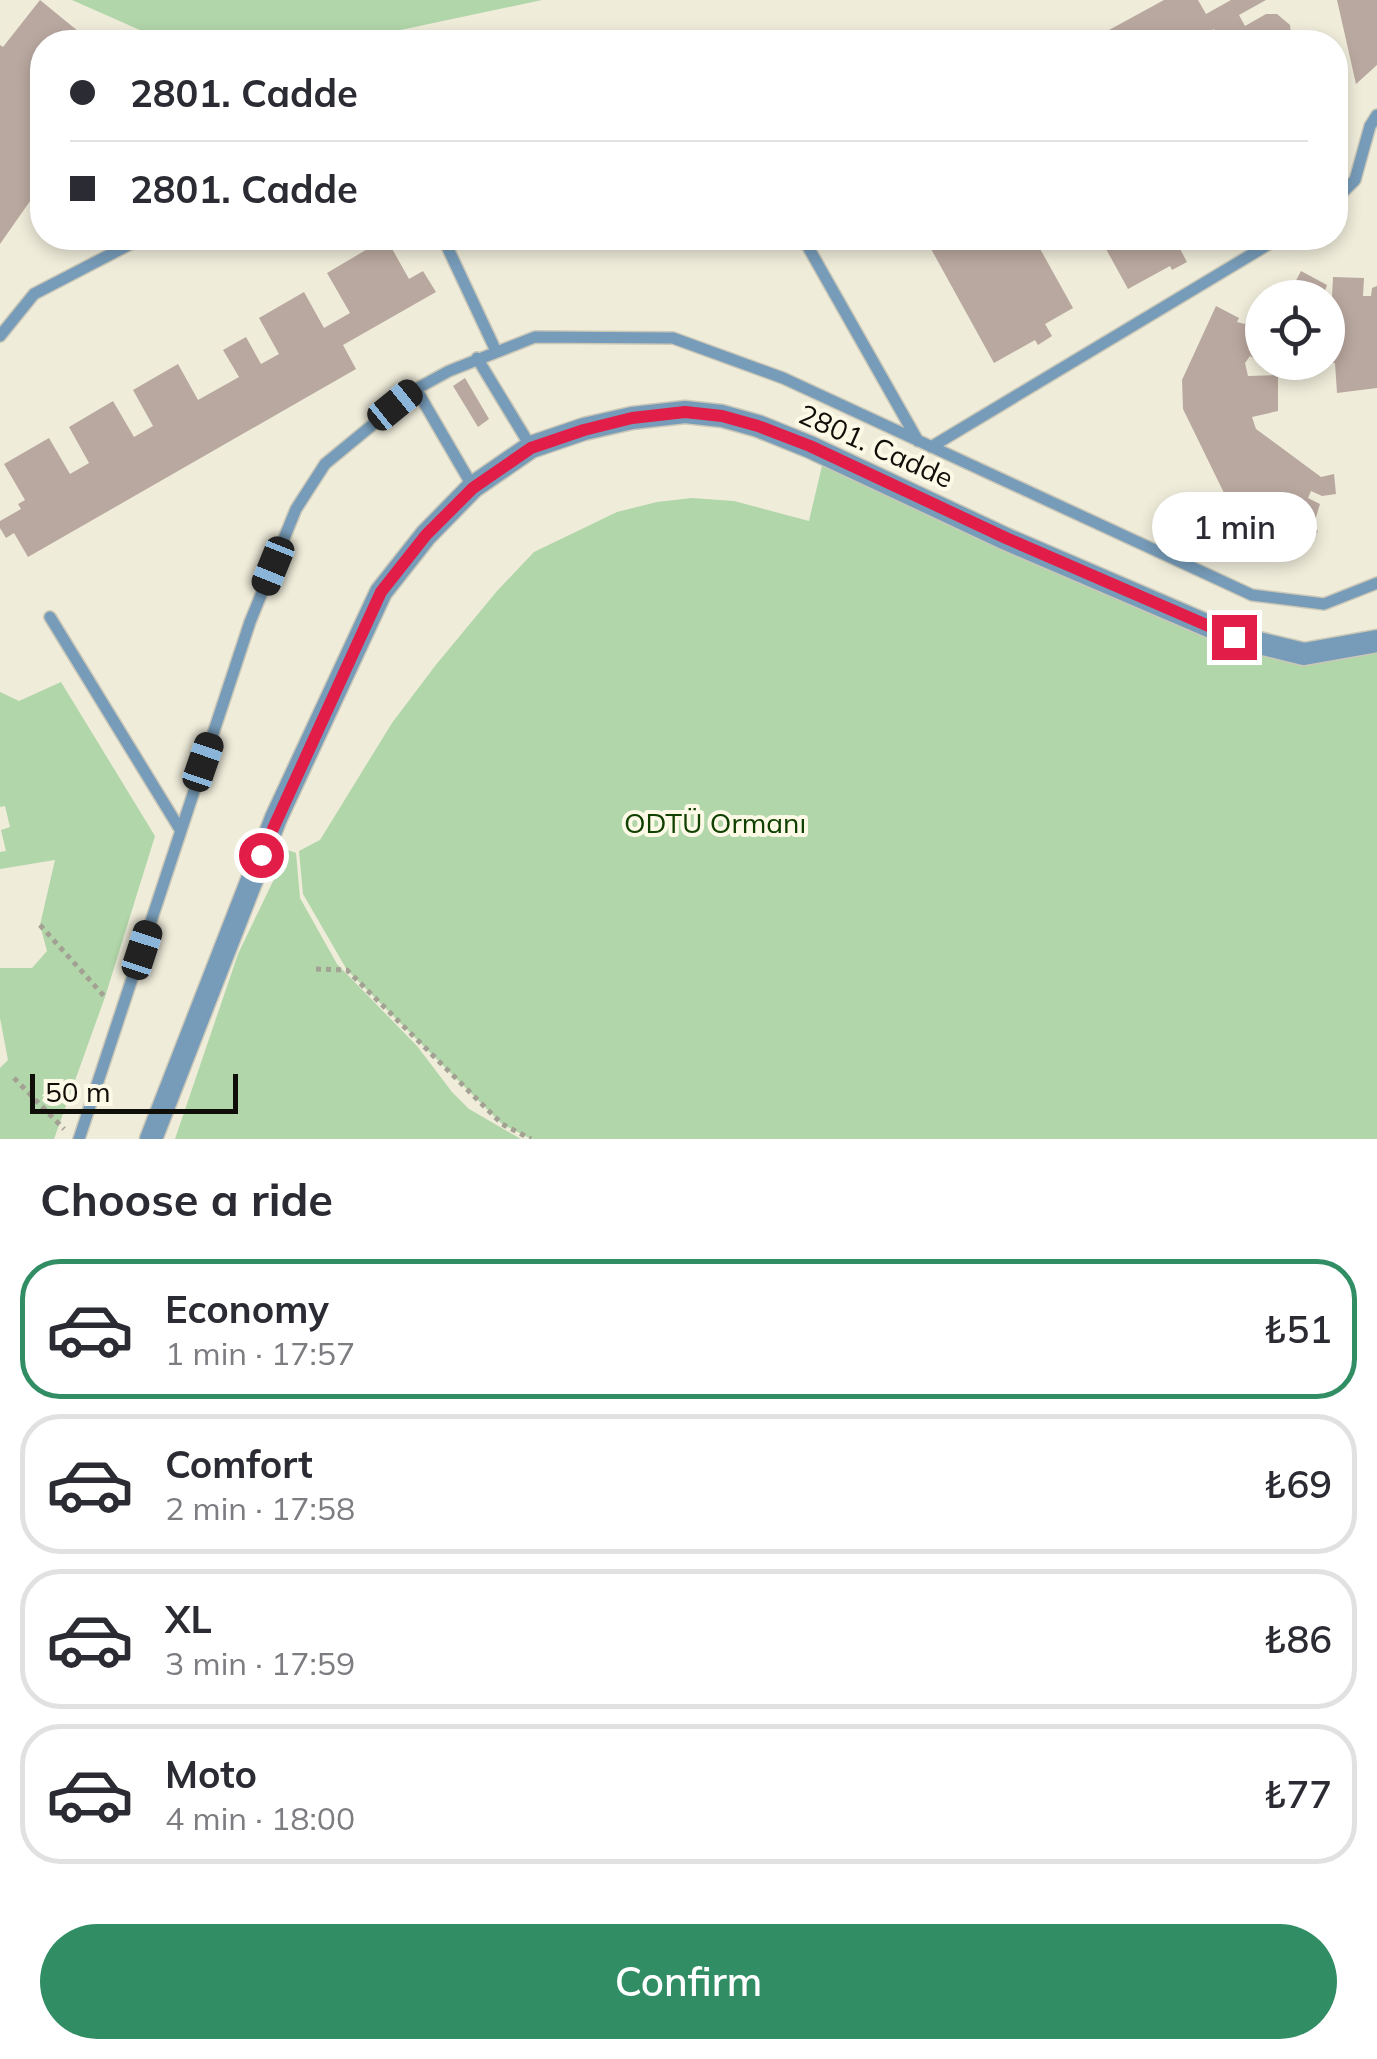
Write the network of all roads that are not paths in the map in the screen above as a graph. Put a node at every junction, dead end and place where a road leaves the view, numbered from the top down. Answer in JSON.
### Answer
{"nodes":[{"id":1,"x":1377,"y":115,"type":"edge"},
{"id":2,"x":1348,"y":187,"type":"edge"},
{"id":3,"x":119,"y":250,"type":"edge"},
{"id":4,"x":449,"y":250,"type":"edge"},
{"id":5,"x":810,"y":250,"type":"edge"},
{"id":6,"x":1257,"y":250,"type":"edge"},
{"id":7,"x":0,"y":336,"type":"edge"},
{"id":8,"x":496,"y":351,"type":"junction"},
{"id":9,"x":476,"y":358,"type":"junction"},
{"id":10,"x":416,"y":388,"type":"junction"},
{"id":11,"x":924,"y":444,"type":"junction"},
{"id":12,"x":531,"y":448,"type":"junction"},
{"id":13,"x":473,"y":488,"type":"junction"},
{"id":14,"x":1377,"y":583,"type":"edge"},
{"id":15,"x":50,"y":617,"type":"dead end"},
{"id":16,"x":1377,"y":642,"type":"edge"},
{"id":17,"x":181,"y":831,"type":"junction"},
{"id":18,"x":79,"y":1139,"type":"edge"},
{"id":19,"x":151,"y":1139,"type":"edge"}],
"edges":[{"from":1,"to":2,"type":"lane"},
{"from":3,"to":7,"type":"lane"},
{"from":4,"to":8,"type":"lane"},
{"from":5,"to":11,"type":"lane"},
{"from":6,"to":11,"type":"lane"},
{"from":8,"to":9,"type":"lane"},
{"from":8,"to":11,"type":"lane"},
{"from":9,"to":10,"type":"lane"},
{"from":9,"to":12,"type":"lane"},
{"from":10,"to":13,"type":"lane"},
{"from":10,"to":17,"type":"lane"},
{"from":11,"to":14,"type":"lane"},
{"from":12,"to":13,"type":"street","name":"2801. Cadde"},
{"from":12,"to":16,"type":"street","name":"2801. Cadde"},
{"from":13,"to":19,"type":"street","name":"2801. Cadde"},
{"from":15,"to":17,"type":"lane"},
{"from":17,"to":18,"type":"lane"}]}
